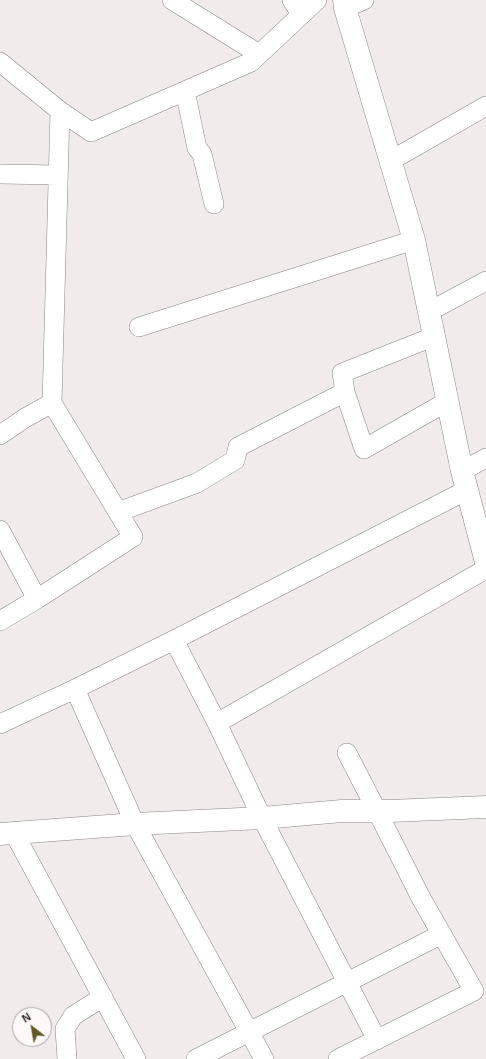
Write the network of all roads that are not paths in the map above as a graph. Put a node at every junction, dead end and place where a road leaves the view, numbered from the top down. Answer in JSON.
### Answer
{"nodes":[{"id":1,"x":172,"y":0,"type":"edge"},
{"id":2,"x":316,"y":0,"type":"edge"},
{"id":3,"x":351,"y":3,"type":"edge"},
{"id":4,"x":297,"y":7,"type":"edge"},
{"id":5,"x":259,"y":54,"type":"junction"},
{"id":6,"x":0,"y":62,"type":"edge"},
{"id":7,"x":185,"y":91,"type":"junction"},
{"id":8,"x":486,"y":106,"type":"edge"},
{"id":9,"x":60,"y":111,"type":"junction"},
{"id":10,"x":390,"y":161,"type":"junction"},
{"id":11,"x":0,"y":174,"type":"edge"},
{"id":12,"x":58,"y":175,"type":"junction"},
{"id":13,"x":214,"y":204,"type":"dead end"},
{"id":14,"x":414,"y":240,"type":"junction"},
{"id":15,"x":486,"y":281,"type":"edge"},
{"id":16,"x":430,"y":311,"type":"junction"},
{"id":17,"x":139,"y":327,"type":"dead end"},
{"id":18,"x":435,"y":336,"type":"junction"},
{"id":19,"x":345,"y":392,"type":"junction"},
{"id":20,"x":448,"y":401,"type":"junction"},
{"id":21,"x":52,"y":403,"type":"junction"},
{"id":22,"x":0,"y":435,"type":"edge"},
{"id":23,"x":486,"y":458,"type":"edge"},
{"id":24,"x":465,"y":481,"type":"junction"},
{"id":25,"x":118,"y":512,"type":"junction"},
{"id":26,"x":3,"y":541,"type":"edge"},
{"id":27,"x":486,"y":562,"type":"edge"},
{"id":28,"x":486,"y":569,"type":"edge"},
{"id":29,"x":37,"y":599,"type":"junction"},
{"id":30,"x":0,"y":621,"type":"edge"},
{"id":31,"x":174,"y":640,"type":"junction"},
{"id":32,"x":75,"y":689,"type":"junction"},
{"id":33,"x":217,"y":723,"type":"junction"},
{"id":34,"x":0,"y":724,"type":"edge"},
{"id":35,"x":346,"y":753,"type":"dead end"},
{"id":36,"x":486,"y":807,"type":"edge"},
{"id":37,"x":377,"y":811,"type":"junction"},
{"id":38,"x":262,"y":818,"type":"junction"},
{"id":39,"x":135,"y":824,"type":"junction"},
{"id":40,"x":7,"y":834,"type":"edge"},
{"id":41,"x":442,"y":934,"type":"junction"},
{"id":42,"x":348,"y":982,"type":"junction"},
{"id":43,"x":103,"y":997,"type":"junction"},
{"id":44,"x":249,"y":1032,"type":"junction"},
{"id":45,"x":377,"y":1040,"type":"junction"},
{"id":46,"x":67,"y":1059,"type":"edge"},
{"id":47,"x":136,"y":1059,"type":"edge"},
{"id":48,"x":196,"y":1059,"type":"edge"},
{"id":49,"x":264,"y":1059,"type":"edge"},
{"id":50,"x":338,"y":1059,"type":"edge"}],
"edges":[{"from":1,"to":5,"type":"street"},
{"from":2,"to":4,"type":"street"},
{"from":3,"to":10,"type":"street"},
{"from":4,"to":5,"type":"street"},
{"from":5,"to":7,"type":"street"},
{"from":6,"to":9,"type":"street"},
{"from":7,"to":9,"type":"street"},
{"from":7,"to":13,"type":"street"},
{"from":8,"to":10,"type":"street"},
{"from":9,"to":12,"type":"street"},
{"from":10,"to":14,"type":"street"},
{"from":11,"to":12,"type":"street"},
{"from":12,"to":21,"type":"street"},
{"from":14,"to":16,"type":"street"},
{"from":14,"to":17,"type":"street"},
{"from":15,"to":16,"type":"street"},
{"from":16,"to":18,"type":"street"},
{"from":18,"to":19,"type":"street"},
{"from":18,"to":20,"type":"street"},
{"from":19,"to":20,"type":"street"},
{"from":19,"to":25,"type":"street"},
{"from":20,"to":24,"type":"street"},
{"from":21,"to":22,"type":"street"},
{"from":21,"to":25,"type":"street"},
{"from":23,"to":24,"type":"street"},
{"from":24,"to":27,"type":"street"},
{"from":24,"to":31,"type":"street"},
{"from":25,"to":29,"type":"street"},
{"from":26,"to":29,"type":"street"},
{"from":28,"to":33,"type":"street"},
{"from":29,"to":30,"type":"street"},
{"from":31,"to":32,"type":"street"},
{"from":31,"to":33,"type":"street"},
{"from":32,"to":34,"type":"street"},
{"from":32,"to":39,"type":"street"},
{"from":33,"to":38,"type":"street"},
{"from":35,"to":37,"type":"street"},
{"from":36,"to":37,"type":"street"},
{"from":37,"to":38,"type":"street"},
{"from":37,"to":41,"type":"street"},
{"from":38,"to":39,"type":"street"},
{"from":38,"to":42,"type":"street"},
{"from":39,"to":40,"type":"street"},
{"from":39,"to":44,"type":"street"},
{"from":40,"to":43,"type":"street"},
{"from":41,"to":42,"type":"street"},
{"from":41,"to":45,"type":"street"},
{"from":42,"to":44,"type":"street"},
{"from":42,"to":45,"type":"street"},
{"from":43,"to":46,"type":"street"},
{"from":43,"to":47,"type":"street"},
{"from":44,"to":48,"type":"street"},
{"from":44,"to":49,"type":"street"},
{"from":45,"to":50,"type":"street"}]}
